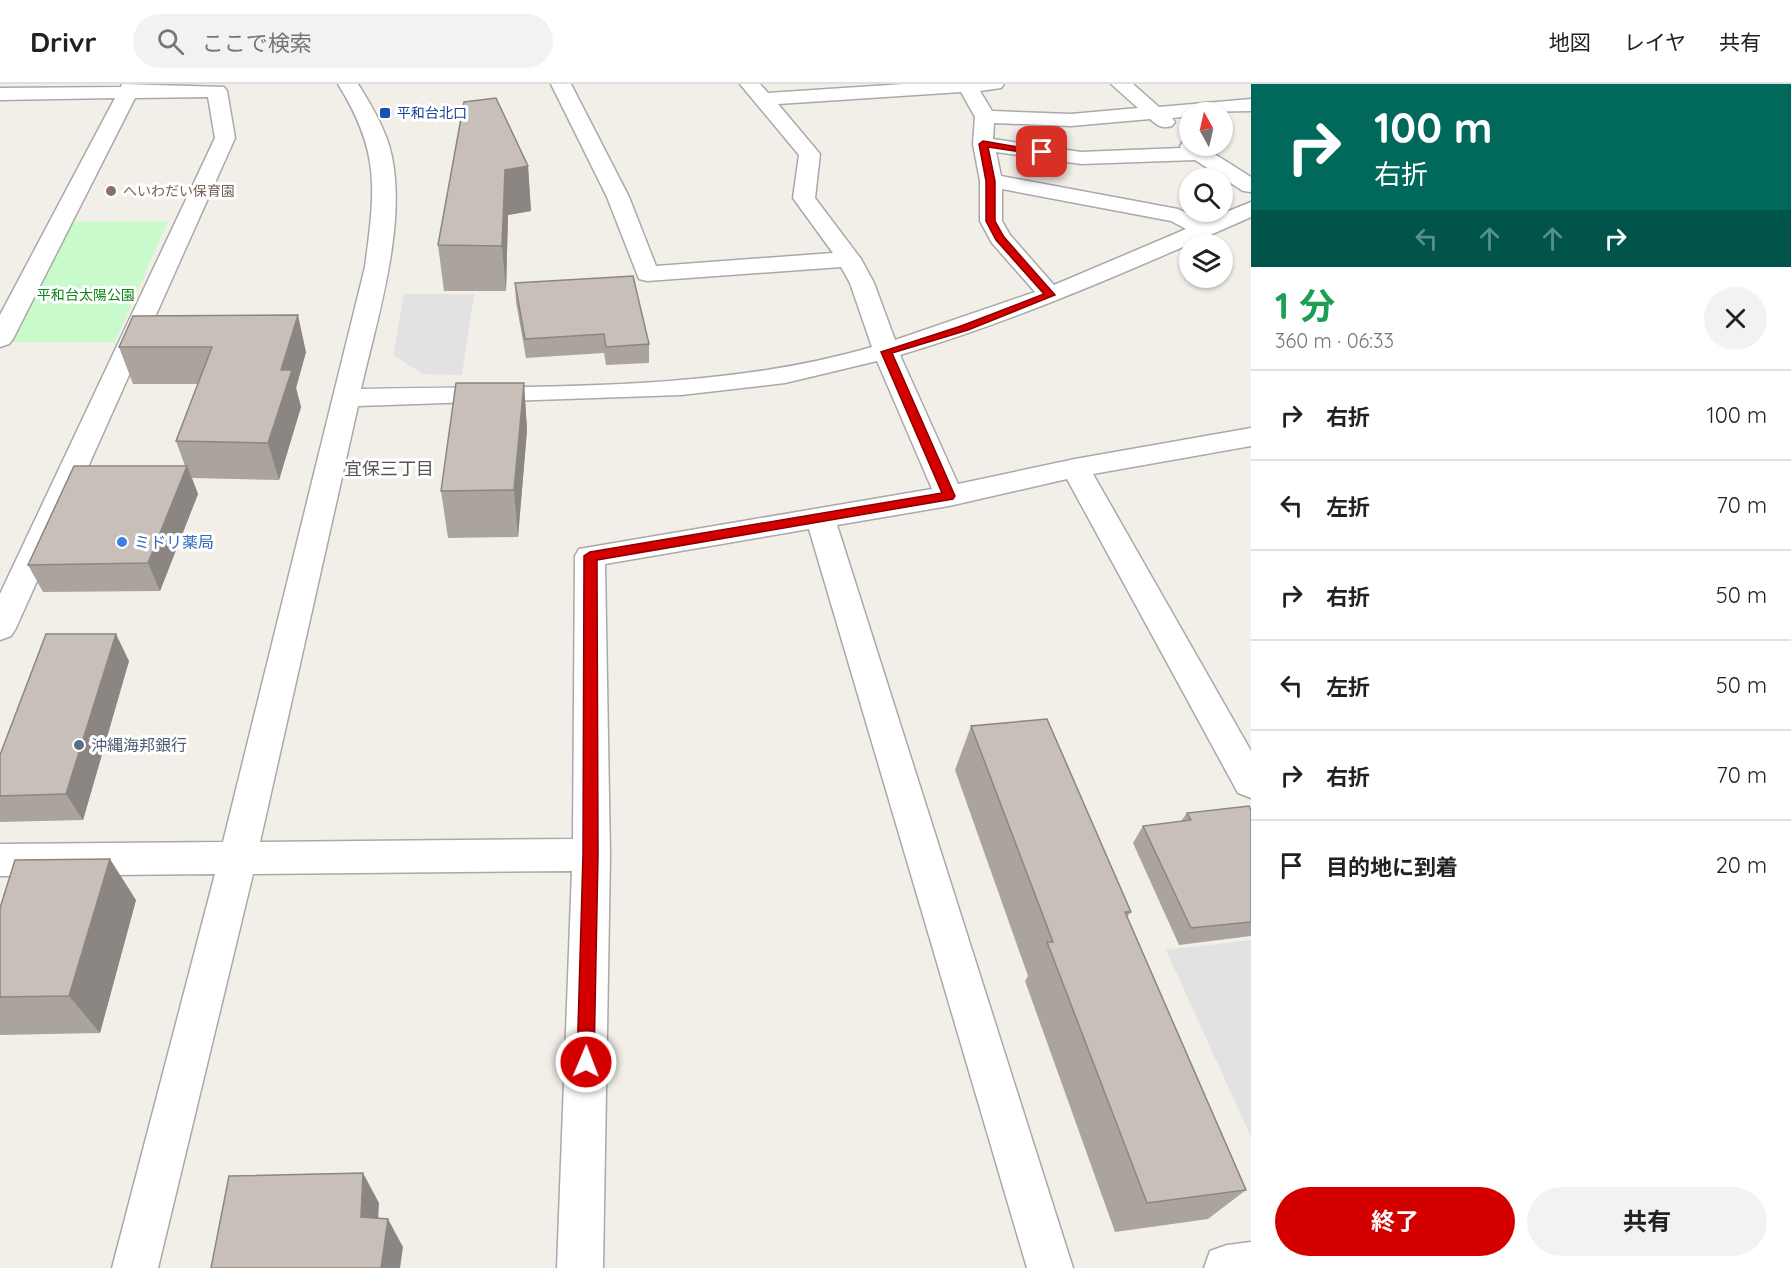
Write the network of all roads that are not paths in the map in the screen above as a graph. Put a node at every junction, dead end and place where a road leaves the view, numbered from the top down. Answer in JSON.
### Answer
{"nodes":[{"id":1,"x":348,"y":84,"type":"edge"},
{"id":2,"x":561,"y":84,"type":"edge"},
{"id":3,"x":994,"y":84,"type":"edge"},
{"id":4,"x":1121,"y":84,"type":"edge"},
{"id":5,"x":966,"y":85,"type":"edge"},
{"id":6,"x":130,"y":88,"type":"edge"},
{"id":7,"x":756,"y":92,"type":"edge"},
{"id":8,"x":0,"y":94,"type":"edge"},
{"id":9,"x":1251,"y":105,"type":"edge"},
{"id":10,"x":1157,"y":115,"type":"junction"},
{"id":11,"x":985,"y":117,"type":"junction"},
{"id":12,"x":1179,"y":135,"type":"edge"},
{"id":13,"x":983,"y":144,"type":"junction"},
{"id":14,"x":1179,"y":149,"type":"edge"},
{"id":15,"x":1205,"y":156,"type":"edge"},
{"id":16,"x":991,"y":181,"type":"junction"},
{"id":17,"x":1251,"y":186,"type":"edge"},
{"id":18,"x":1251,"y":209,"type":"edge"},
{"id":19,"x":1204,"y":230,"type":"junction"},
{"id":20,"x":849,"y":259,"type":"junction"},
{"id":21,"x":1050,"y":295,"type":"junction"},
{"id":22,"x":0,"y":339,"type":"edge"},
{"id":23,"x":886,"y":352,"type":"junction"},
{"id":24,"x":345,"y":398,"type":"junction"},
{"id":25,"x":1251,"y":437,"type":"edge"},
{"id":26,"x":1075,"y":468,"type":"junction"},
{"id":27,"x":949,"y":496,"type":"junction"},
{"id":28,"x":820,"y":517,"type":"junction"},
{"id":29,"x":0,"y":627,"type":"edge"},
{"id":30,"x":1251,"y":783,"type":"edge"},
{"id":31,"x":591,"y":855,"type":"junction"},
{"id":32,"x":238,"y":857,"type":"junction"},
{"id":33,"x":0,"y":860,"type":"edge"},
{"id":34,"x":1251,"y":1265,"type":"edge"},
{"id":35,"x":135,"y":1268,"type":"edge"},
{"id":36,"x":580,"y":1268,"type":"edge"},
{"id":37,"x":1050,"y":1268,"type":"edge"},
{"id":38,"x":1227,"y":1268,"type":"edge"}],
"edges":[{"from":1,"to":24,"type":"street"},
{"from":2,"to":20,"type":"street"},
{"from":3,"to":5,"type":"street"},
{"from":4,"to":10,"type":"street"},
{"from":5,"to":7,"type":"street"},
{"from":5,"to":11,"type":"street"},
{"from":6,"to":8,"type":"street"},
{"from":6,"to":22,"type":"street"},
{"from":6,"to":29,"type":"street"},
{"from":7,"to":20,"type":"street"},
{"from":9,"to":10,"type":"street"},
{"from":10,"to":11,"type":"street"},
{"from":10,"to":12,"type":"street"},
{"from":11,"to":13,"type":"street"},
{"from":13,"to":14,"type":"street"},
{"from":13,"to":16,"type":"street"},
{"from":15,"to":17,"type":"street"},
{"from":16,"to":19,"type":"street"},
{"from":16,"to":21,"type":"street"},
{"from":18,"to":19,"type":"street"},
{"from":19,"to":21,"type":"street"},
{"from":20,"to":23,"type":"street"},
{"from":21,"to":23,"type":"street"},
{"from":23,"to":24,"type":"street"},
{"from":23,"to":27,"type":"street"},
{"from":24,"to":32,"type":"street"},
{"from":25,"to":26,"type":"street"},
{"from":26,"to":27,"type":"street"},
{"from":26,"to":30,"type":"street"},
{"from":27,"to":28,"type":"street"},
{"from":28,"to":31,"type":"street"},
{"from":28,"to":37,"type":"street"},
{"from":31,"to":32,"type":"street"},
{"from":31,"to":36,"type":"street"},
{"from":32,"to":33,"type":"street"},
{"from":32,"to":35,"type":"street"},
{"from":34,"to":38,"type":"street"}]}
